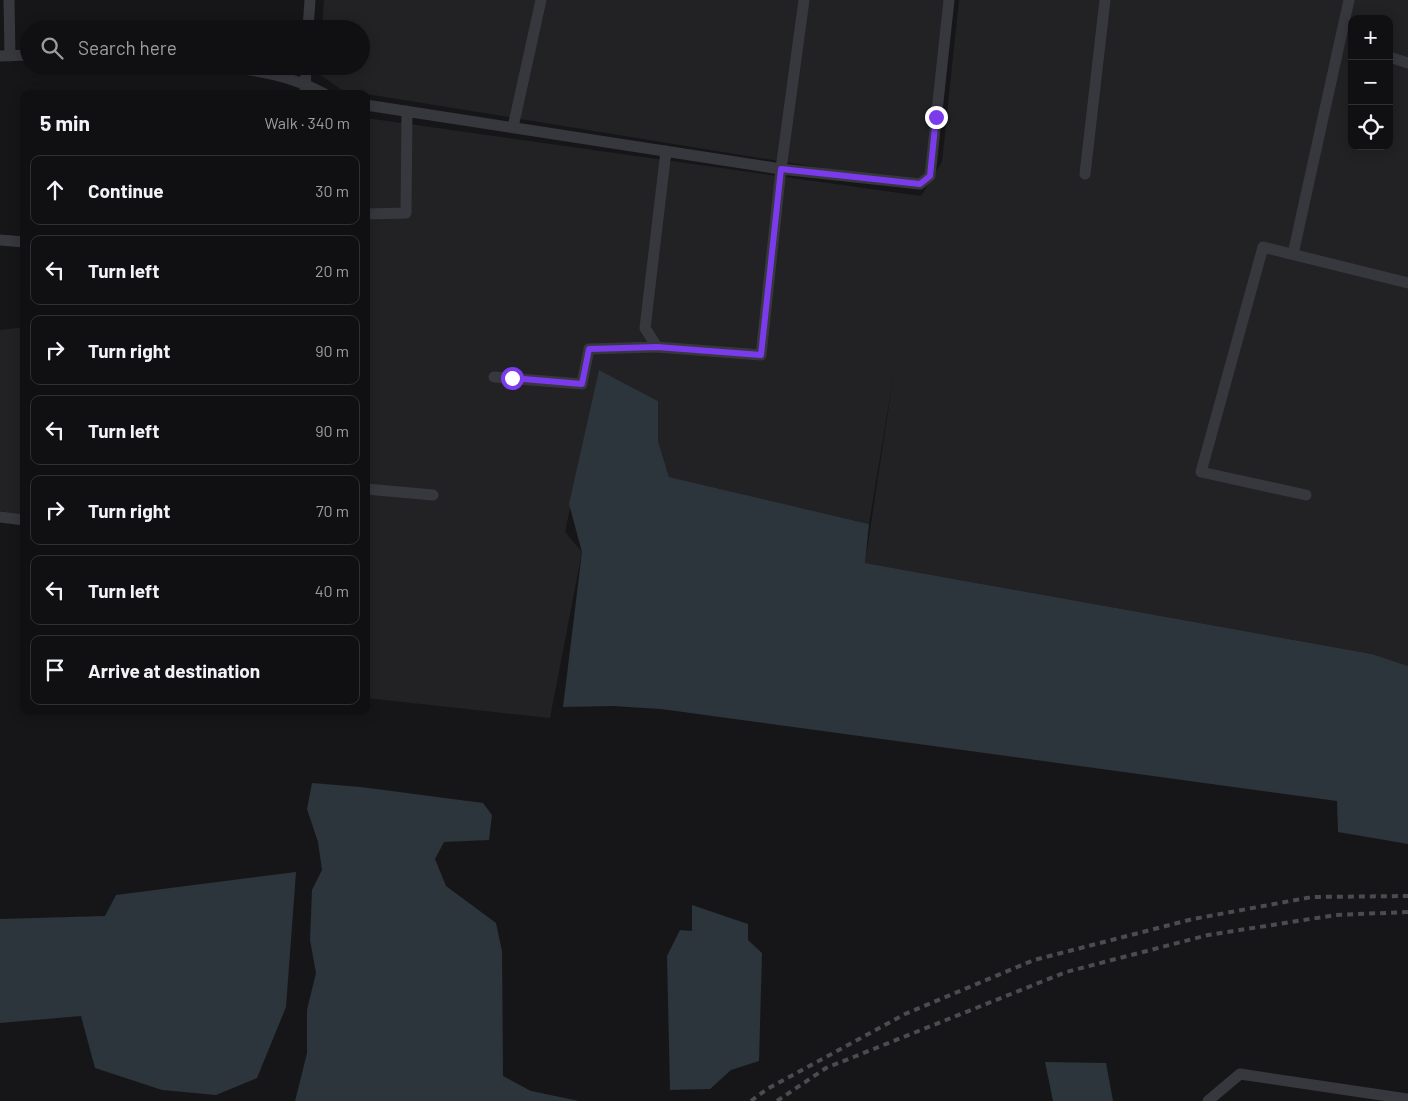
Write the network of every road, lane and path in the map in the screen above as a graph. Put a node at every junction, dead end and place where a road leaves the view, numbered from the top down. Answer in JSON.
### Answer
{"nodes":[{"id":1,"x":9,"y":0,"type":"edge"},
{"id":2,"x":310,"y":0,"type":"edge"},
{"id":3,"x":541,"y":0,"type":"edge"},
{"id":4,"x":804,"y":0,"type":"edge"},
{"id":5,"x":949,"y":0,"type":"edge"},
{"id":6,"x":1105,"y":0,"type":"edge"},
{"id":7,"x":1349,"y":0,"type":"edge"},
{"id":8,"x":309,"y":20,"type":"edge"},
{"id":9,"x":1340,"y":42,"type":"junction"},
{"id":10,"x":1348,"y":45,"type":"edge"},
{"id":11,"x":20,"y":55,"type":"edge"},
{"id":12,"x":5,"y":56,"type":"edge"},
{"id":13,"x":1393,"y":58,"type":"edge"},
{"id":14,"x":1408,"y":62,"type":"edge"},
{"id":15,"x":271,"y":75,"type":"edge"},
{"id":16,"x":306,"y":75,"type":"edge"},
{"id":17,"x":305,"y":88,"type":"edge"},
{"id":18,"x":370,"y":106,"type":"edge"},
{"id":19,"x":407,"y":111,"type":"junction"},
{"id":20,"x":513,"y":127,"type":"junction"},
{"id":21,"x":666,"y":151,"type":"junction"},
{"id":22,"x":781,"y":169,"type":"junction"},
{"id":23,"x":1085,"y":174,"type":"dead end"},
{"id":24,"x":370,"y":214,"type":"edge"},
{"id":25,"x":0,"y":240,"type":"edge"},
{"id":26,"x":20,"y":242,"type":"edge"},
{"id":27,"x":1293,"y":254,"type":"junction"},
{"id":28,"x":1408,"y":282,"type":"edge"},
{"id":29,"x":657,"y":347,"type":"junction"},
{"id":30,"x":494,"y":377,"type":"dead end"},
{"id":31,"x":370,"y":489,"type":"edge"},
{"id":32,"x":433,"y":494,"type":"dead end"},
{"id":33,"x":1306,"y":495,"type":"dead end"},
{"id":34,"x":0,"y":517,"type":"edge"},
{"id":35,"x":20,"y":520,"type":"edge"},
{"id":36,"x":1408,"y":1099,"type":"edge"},
{"id":37,"x":1208,"y":1101,"type":"edge"}],
"edges":[{"from":1,"to":12,"type":"street"},
{"from":2,"to":8,"type":"street"},
{"from":3,"to":20,"type":"street"},
{"from":4,"to":22,"type":"street"},
{"from":5,"to":22,"type":"street"},
{"from":6,"to":23,"type":"street"},
{"from":7,"to":9,"type":"street"},
{"from":9,"to":10,"type":"street"},
{"from":9,"to":27,"type":"street"},
{"from":11,"to":12,"type":"street"},
{"from":13,"to":14,"type":"street"},
{"from":15,"to":17,"type":"street"},
{"from":16,"to":17,"type":"street"},
{"from":18,"to":19,"type":"street"},
{"from":19,"to":20,"type":"street"},
{"from":19,"to":24,"type":"street"},
{"from":20,"to":21,"type":"street"},
{"from":21,"to":22,"type":"street"},
{"from":21,"to":29,"type":"street"},
{"from":22,"to":29,"type":"street"},
{"from":25,"to":26,"type":"street"},
{"from":27,"to":28,"type":"street"},
{"from":27,"to":33,"type":"street"},
{"from":29,"to":30,"type":"street"},
{"from":31,"to":32,"type":"street"},
{"from":34,"to":35,"type":"street"},
{"from":36,"to":37,"type":"street"}]}
